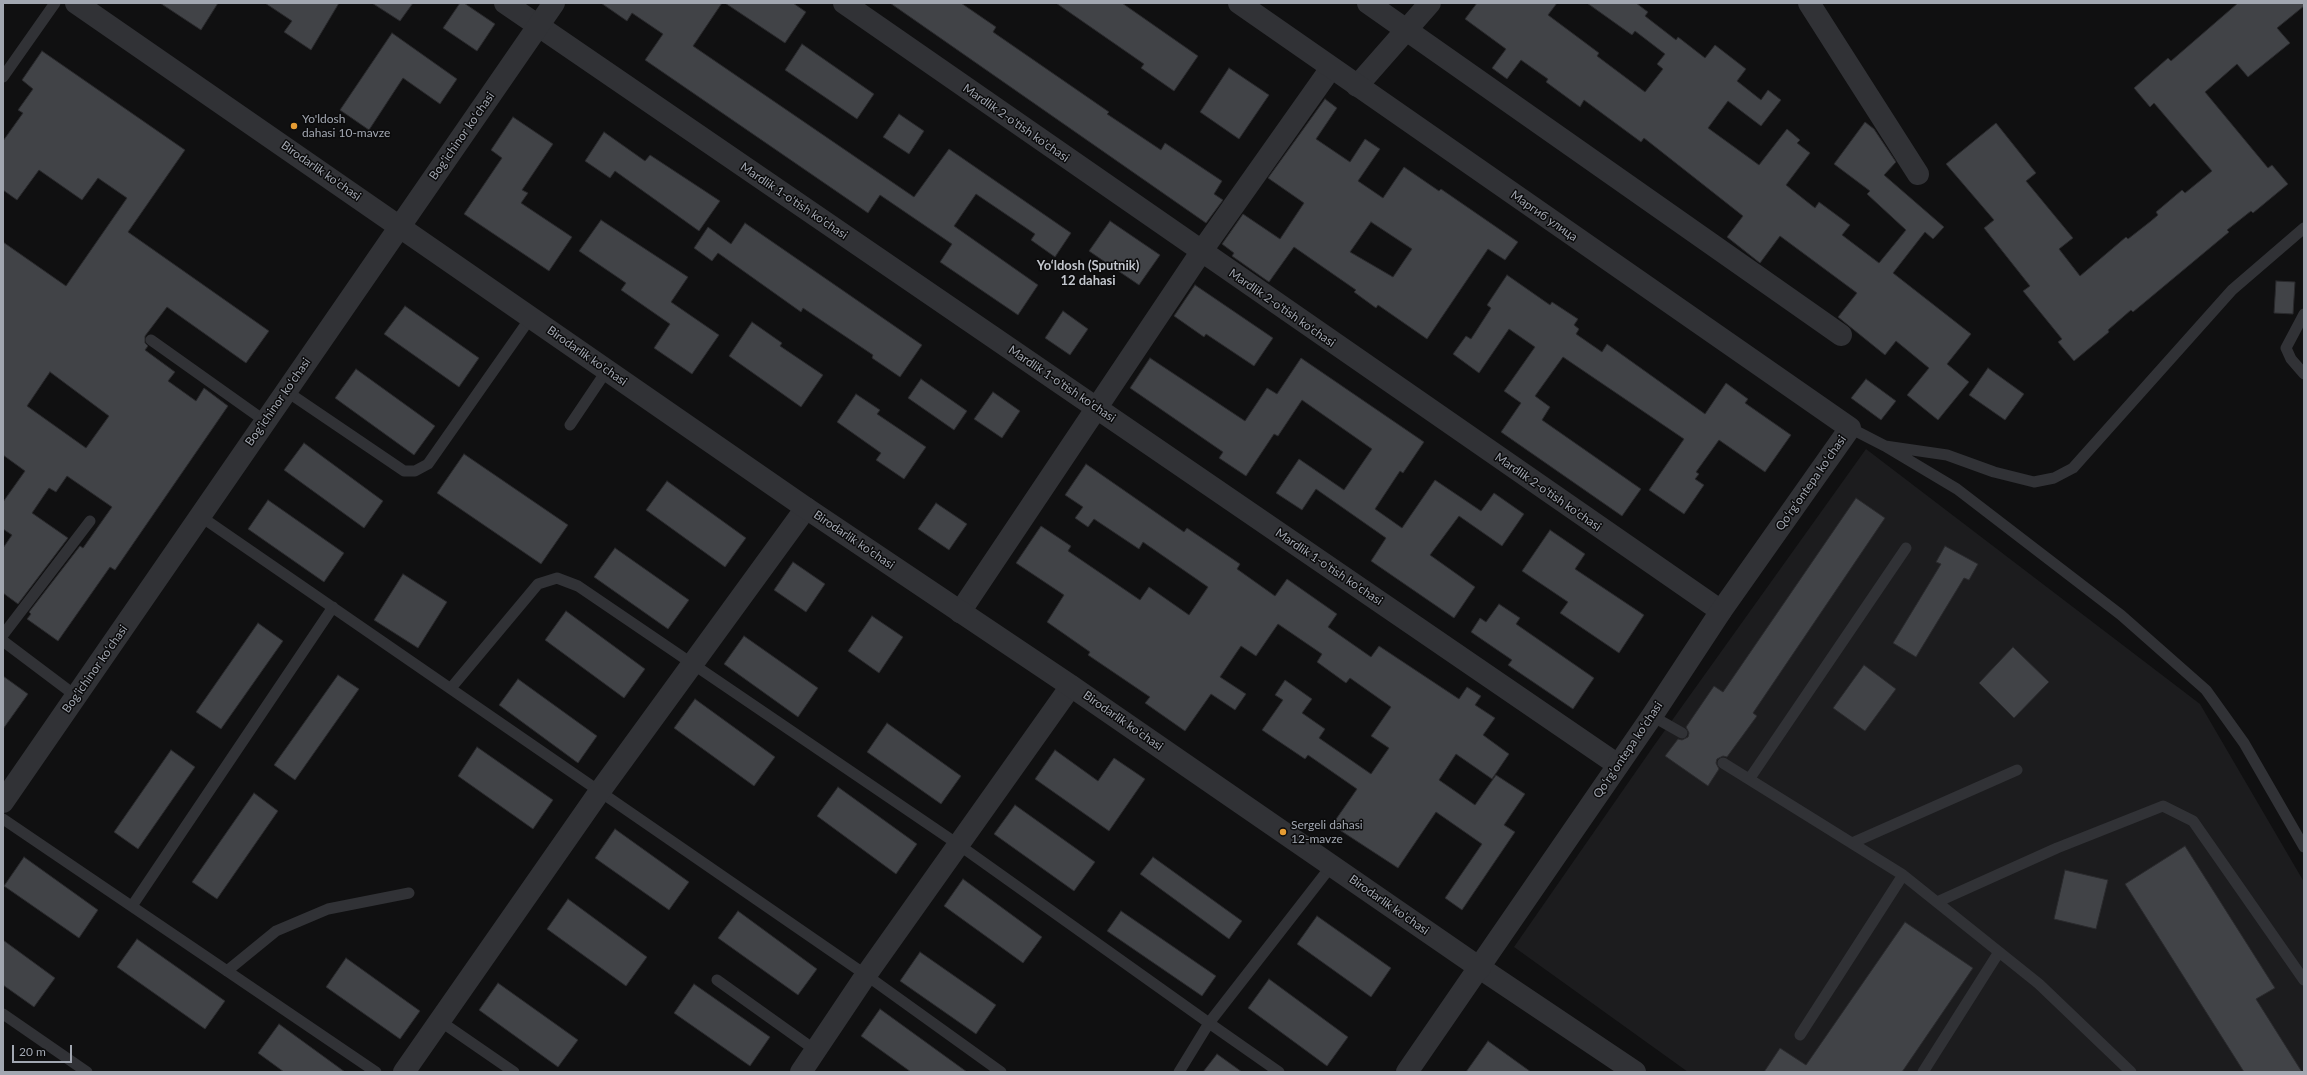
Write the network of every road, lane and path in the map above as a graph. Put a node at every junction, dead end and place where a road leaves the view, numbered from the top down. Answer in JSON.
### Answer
{"nodes":[{"id":1,"x":55,"y":3,"type":"edge"},
{"id":2,"x":76,"y":3,"type":"edge"},
{"id":3,"x":505,"y":3,"type":"edge"},
{"id":4,"x":554,"y":3,"type":"edge"},
{"id":5,"x":844,"y":3,"type":"edge"},
{"id":6,"x":1239,"y":3,"type":"edge"},
{"id":7,"x":1368,"y":3,"type":"edge"},
{"id":8,"x":1430,"y":3,"type":"edge"},
{"id":9,"x":1809,"y":3,"type":"edge"},
{"id":10,"x":538,"y":26,"type":"junction"},
{"id":11,"x":1407,"y":29,"type":"junction"},
{"id":12,"x":1332,"y":68,"type":"junction"},
{"id":13,"x":3,"y":77,"type":"edge"},
{"id":14,"x":1357,"y":86,"type":"junction"},
{"id":15,"x":1918,"y":174,"type":"dead end"},
{"id":16,"x":400,"y":226,"type":"junction"},
{"id":17,"x":2304,"y":228,"type":"edge"},
{"id":18,"x":1201,"y":252,"type":"junction"},
{"id":19,"x":2304,"y":314,"type":"edge"},
{"id":20,"x":531,"y":317,"type":"junction"},
{"id":21,"x":1841,"y":335,"type":"dead end"},
{"id":22,"x":151,"y":340,"type":"dead end"},
{"id":23,"x":607,"y":370,"type":"junction"},
{"id":24,"x":2304,"y":374,"type":"edge"},
{"id":25,"x":286,"y":391,"type":"junction"},
{"id":26,"x":1096,"y":407,"type":"junction"},
{"id":27,"x":265,"y":421,"type":"junction"},
{"id":28,"x":570,"y":425,"type":"dead end"},
{"id":29,"x":1850,"y":428,"type":"junction"},
{"id":30,"x":1885,"y":446,"type":"junction"},
{"id":31,"x":806,"y":508,"type":"junction"},
{"id":32,"x":200,"y":516,"type":"junction"},
{"id":33,"x":90,"y":521,"type":"dead end"},
{"id":34,"x":1906,"y":548,"type":"dead end"},
{"id":35,"x":333,"y":607,"type":"junction"},
{"id":36,"x":1721,"y":611,"type":"junction"},
{"id":37,"x":960,"y":612,"type":"junction"},
{"id":38,"x":3,"y":635,"type":"edge"},
{"id":39,"x":3,"y":642,"type":"edge"},
{"id":40,"x":1071,"y":686,"type":"junction"},
{"id":41,"x":451,"y":688,"type":"junction"},
{"id":42,"x":76,"y":696,"type":"junction"},
{"id":43,"x":1652,"y":716,"type":"junction"},
{"id":44,"x":1682,"y":733,"type":"dead end"},
{"id":45,"x":1723,"y":763,"type":"dead end"},
{"id":46,"x":1618,"y":765,"type":"junction"},
{"id":47,"x":2017,"y":770,"type":"dead end"},
{"id":48,"x":1750,"y":778,"type":"junction"},
{"id":49,"x":600,"y":791,"type":"junction"},
{"id":50,"x":3,"y":802,"type":"edge"},
{"id":51,"x":3,"y":819,"type":"edge"},
{"id":52,"x":1852,"y":843,"type":"junction"},
{"id":53,"x":958,"y":845,"type":"junction"},
{"id":54,"x":2304,"y":847,"type":"edge"},
{"id":55,"x":1332,"y":865,"type":"junction"},
{"id":56,"x":1903,"y":875,"type":"junction"},
{"id":57,"x":409,"y":893,"type":"dead end"},
{"id":58,"x":1937,"y":902,"type":"junction"},
{"id":59,"x":132,"y":906,"type":"junction"},
{"id":60,"x":1999,"y":952,"type":"junction"},
{"id":61,"x":1480,"y":968,"type":"junction"},
{"id":62,"x":227,"y":971,"type":"junction"},
{"id":63,"x":866,"y":975,"type":"junction"},
{"id":64,"x":717,"y":980,"type":"dead end"},
{"id":65,"x":2304,"y":980,"type":"edge"},
{"id":66,"x":3,"y":1014,"type":"edge"},
{"id":67,"x":440,"y":1021,"type":"junction"},
{"id":68,"x":1209,"y":1023,"type":"junction"},
{"id":69,"x":1800,"y":1035,"type":"dead end"},
{"id":70,"x":815,"y":1050,"type":"junction"},
{"id":71,"x":1623,"y":1069,"type":"edge"},
{"id":72,"x":87,"y":1072,"type":"edge"},
{"id":73,"x":376,"y":1072,"type":"edge"},
{"id":74,"x":404,"y":1072,"type":"edge"},
{"id":75,"x":514,"y":1072,"type":"edge"},
{"id":76,"x":801,"y":1072,"type":"edge"},
{"id":77,"x":1001,"y":1072,"type":"edge"},
{"id":78,"x":1179,"y":1072,"type":"edge"},
{"id":79,"x":1279,"y":1072,"type":"edge"},
{"id":80,"x":1407,"y":1072,"type":"edge"},
{"id":81,"x":1923,"y":1072,"type":"edge"},
{"id":82,"x":2131,"y":1072,"type":"edge"}],
"edges":[{"from":1,"to":13,"type":"lane"},
{"from":2,"to":16,"type":"street","name":"Birodarlik ko'chasi"},
{"from":3,"to":10,"type":"street","name":"Mardlik 1-o'tish ko'chasi"},
{"from":4,"to":10,"type":"street","name":"Bogʻichinor koʻchasi"},
{"from":5,"to":18,"type":"street","name":"Mardlik 2-o'tish ko'chasi"},
{"from":6,"to":12,"type":"street","name":"Маргиб улица"},
{"from":7,"to":11,"type":"street"},
{"from":8,"to":11,"type":"street"},
{"from":9,"to":15,"type":"street"},
{"from":10,"to":16,"type":"street","name":"Bogʻichinor koʻchasi"},
{"from":10,"to":26,"type":"street","name":"Mardlik 1-o'tish ko'chasi"},
{"from":11,"to":14,"type":"street"},
{"from":11,"to":21,"type":"street"},
{"from":12,"to":14,"type":"street","name":"Маргиб улица"},
{"from":12,"to":18,"type":"street"},
{"from":14,"to":29,"type":"street","name":"Маргиб улица"},
{"from":16,"to":20,"type":"street","name":"Birodarlik ko'chasi"},
{"from":16,"to":25,"type":"street","name":"Bogʻichinor koʻchasi"},
{"from":17,"to":30,"type":"lane"},
{"from":18,"to":26,"type":"street"},
{"from":18,"to":36,"type":"street","name":"Mardlik 2-o'tish ko'chasi"},
{"from":19,"to":24,"type":"lane"},
{"from":20,"to":23,"type":"street","name":"Birodarlik ko'chasi"},
{"from":20,"to":25,"type":"lane"},
{"from":22,"to":27,"type":"lane"},
{"from":23,"to":28,"type":"lane"},
{"from":23,"to":31,"type":"street","name":"Birodarlik ko'chasi"},
{"from":25,"to":27,"type":"street","name":"Bogʻichinor koʻchasi"},
{"from":26,"to":37,"type":"street"},
{"from":26,"to":46,"type":"street","name":"Mardlik 1-o'tish ko'chasi"},
{"from":27,"to":32,"type":"street","name":"Bogʻichinor koʻchasi"},
{"from":29,"to":30,"type":"lane"},
{"from":29,"to":36,"type":"street","name":"Qoʻrgʻontepa koʻchasi"},
{"from":30,"to":54,"type":"lane"},
{"from":31,"to":37,"type":"street","name":"Birodarlik ko'chasi"},
{"from":31,"to":49,"type":"street"},
{"from":32,"to":35,"type":"lane"},
{"from":32,"to":42,"type":"street","name":"Bogʻichinor koʻchasi"},
{"from":33,"to":38,"type":"lane"},
{"from":34,"to":48,"type":"lane"},
{"from":35,"to":41,"type":"lane"},
{"from":35,"to":59,"type":"lane"},
{"from":36,"to":43,"type":"street","name":"Qoʻrgʻontepa koʻchasi"},
{"from":37,"to":40,"type":"street","name":"Birodarlik ko'chasi"},
{"from":39,"to":42,"type":"lane"},
{"from":40,"to":53,"type":"street"},
{"from":40,"to":55,"type":"street","name":"Birodarlik ko'chasi"},
{"from":41,"to":49,"type":"lane"},
{"from":41,"to":53,"type":"lane"},
{"from":42,"to":50,"type":"street","name":"Bogʻichinor koʻchasi"},
{"from":43,"to":44,"type":"lane"},
{"from":43,"to":46,"type":"street","name":"Qoʻrgʻontepa koʻchasi"},
{"from":45,"to":48,"type":"lane"},
{"from":46,"to":61,"type":"street","name":"Qoʻrgʻontepa koʻchasi"},
{"from":47,"to":52,"type":"lane"},
{"from":48,"to":52,"type":"lane"},
{"from":49,"to":63,"type":"lane"},
{"from":49,"to":67,"type":"street"},
{"from":51,"to":59,"type":"lane"},
{"from":52,"to":56,"type":"lane"},
{"from":53,"to":63,"type":"street"},
{"from":53,"to":68,"type":"lane"},
{"from":55,"to":61,"type":"street","name":"Birodarlik ko'chasi"},
{"from":55,"to":68,"type":"lane"},
{"from":56,"to":58,"type":"lane"},
{"from":56,"to":69,"type":"lane"},
{"from":57,"to":62,"type":"lane"},
{"from":58,"to":60,"type":"lane"},
{"from":58,"to":65,"type":"lane"},
{"from":59,"to":62,"type":"lane"},
{"from":60,"to":81,"type":"lane"},
{"from":60,"to":82,"type":"lane"},
{"from":61,"to":71,"type":"street","name":"Birodarlik ko'chasi"},
{"from":61,"to":80,"type":"street","name":"Qoʻrgʻontepa koʻchasi"},
{"from":62,"to":73,"type":"lane"},
{"from":63,"to":70,"type":"street"},
{"from":63,"to":77,"type":"lane"},
{"from":64,"to":70,"type":"lane"},
{"from":66,"to":72,"type":"lane"},
{"from":67,"to":74,"type":"street"},
{"from":67,"to":75,"type":"lane"},
{"from":68,"to":78,"type":"lane"},
{"from":68,"to":79,"type":"lane"},
{"from":70,"to":76,"type":"street"}]}
